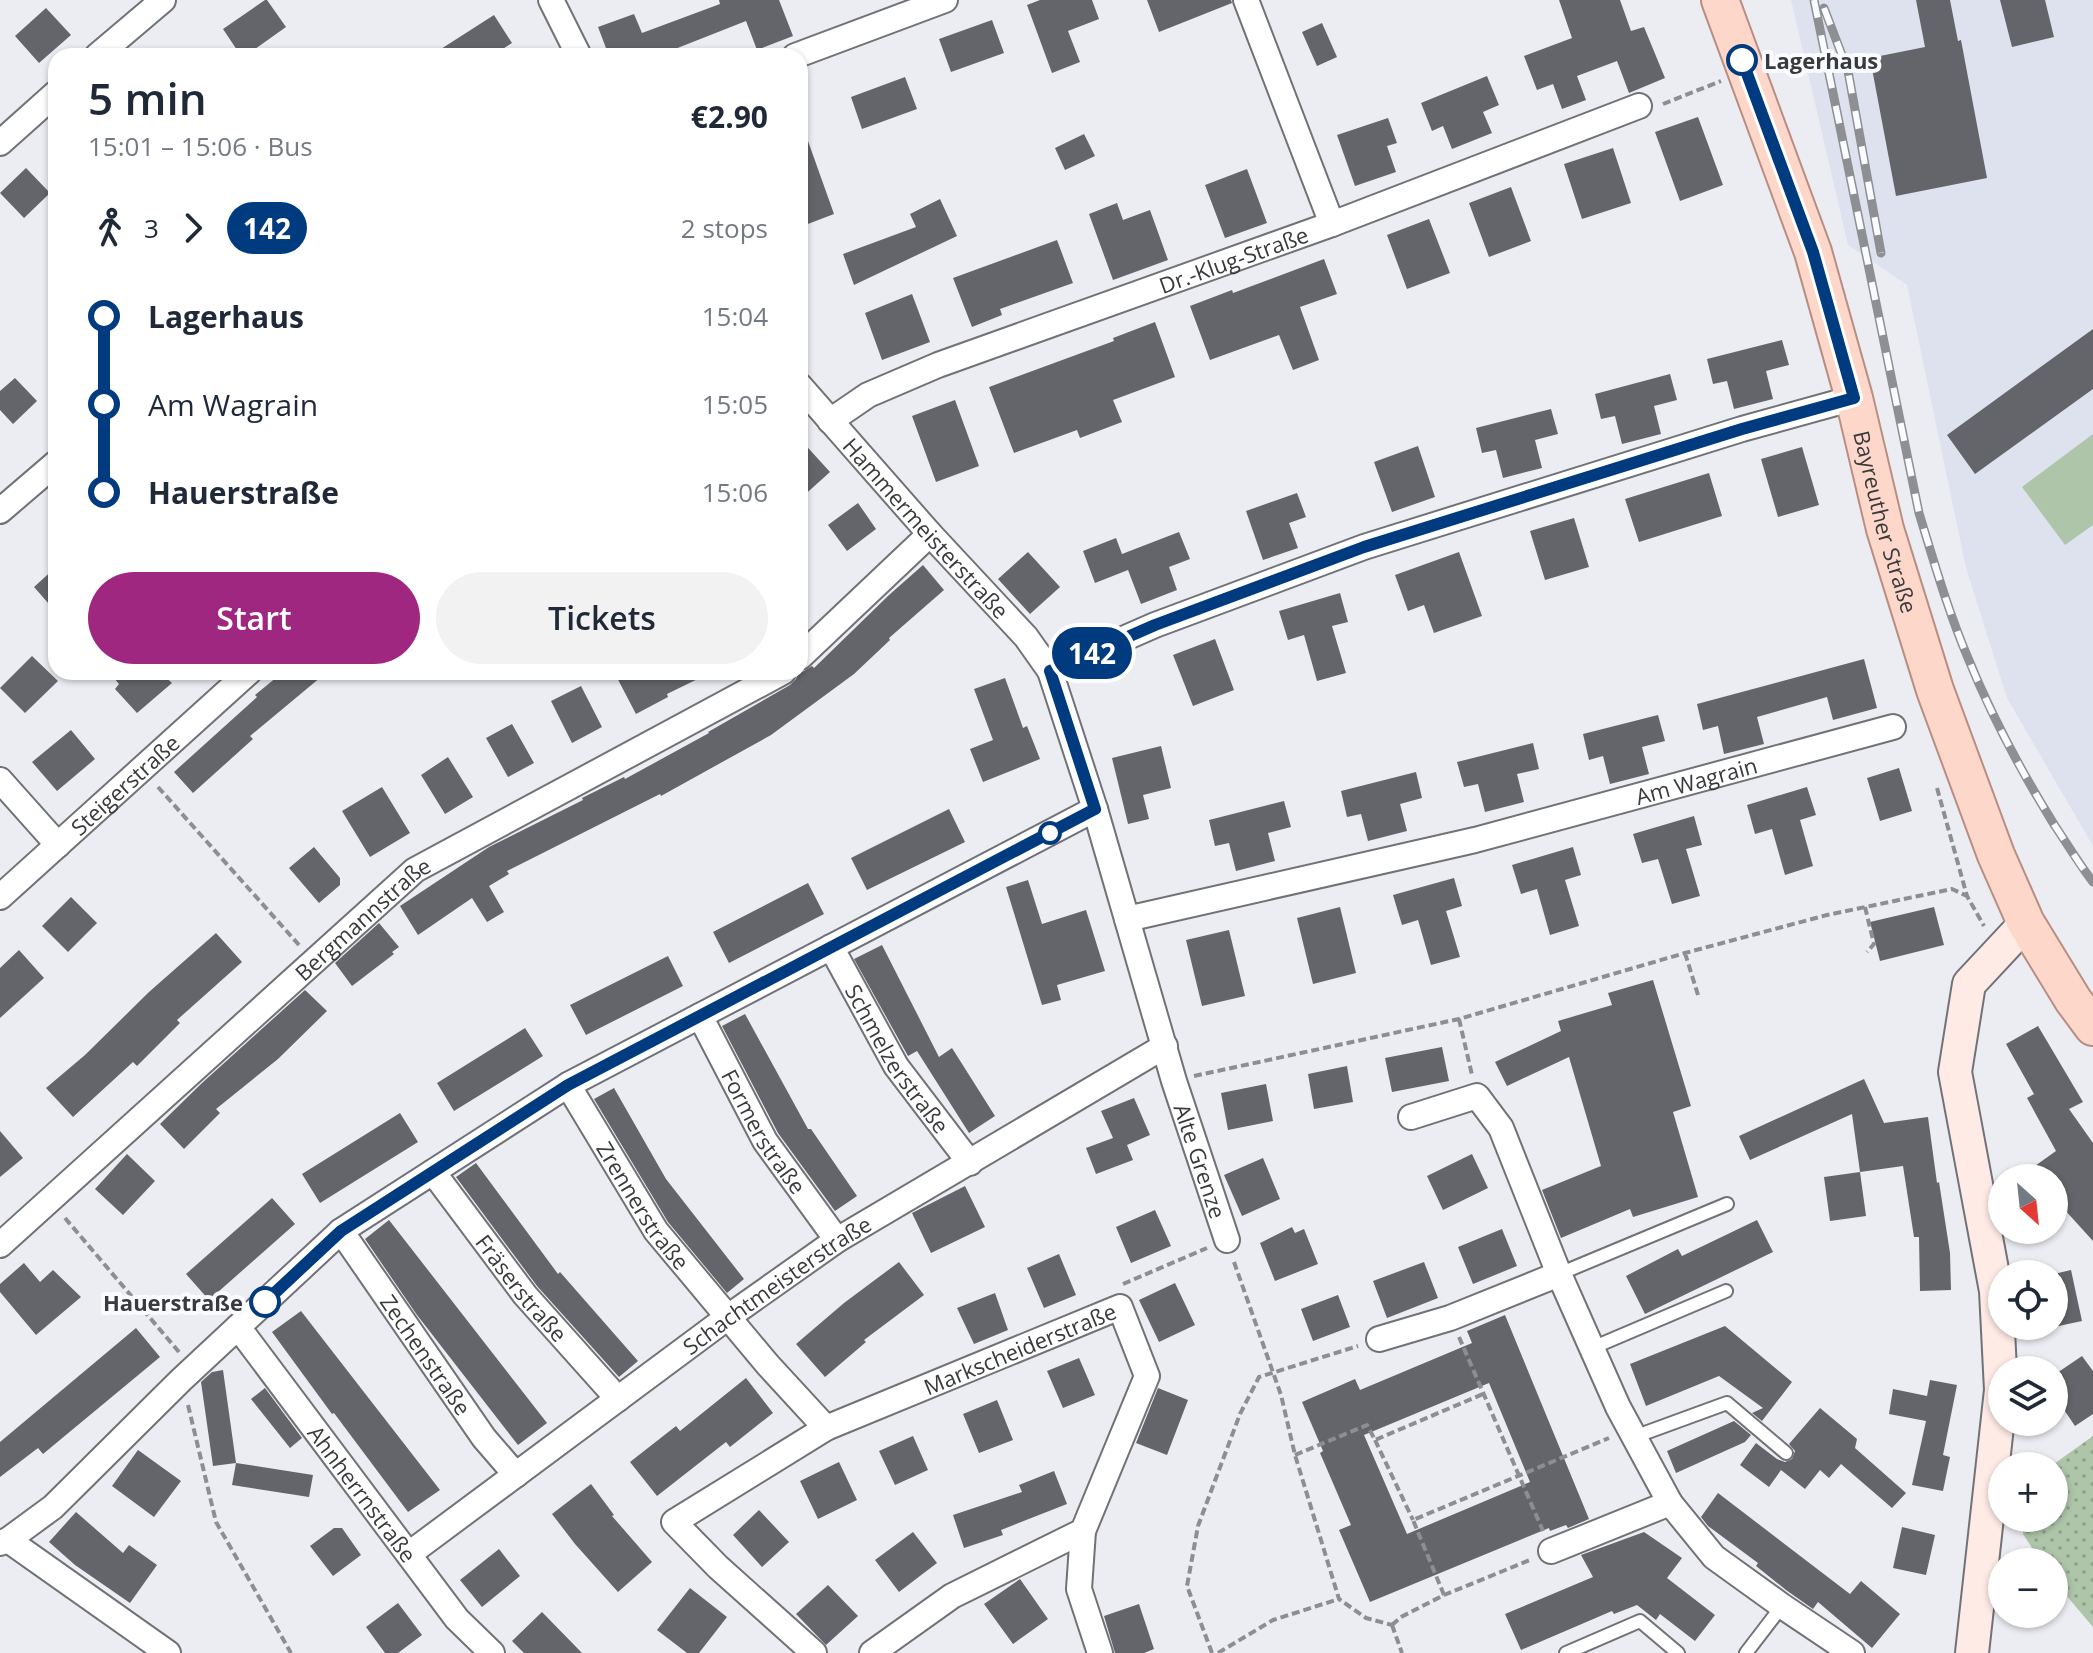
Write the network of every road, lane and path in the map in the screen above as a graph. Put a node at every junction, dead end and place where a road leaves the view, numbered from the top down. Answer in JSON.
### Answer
{"nodes":[{"id":1,"x":163,"y":0,"type":"edge"},
{"id":2,"x":551,"y":0,"type":"edge"},
{"id":3,"x":945,"y":0,"type":"edge"},
{"id":4,"x":1246,"y":0,"type":"edge"},
{"id":5,"x":1720,"y":0,"type":"edge"},
{"id":6,"x":106,"y":48,"type":"edge"},
{"id":7,"x":574,"y":48,"type":"edge"},
{"id":8,"x":808,"y":51,"type":"edge"},
{"id":9,"x":1723,"y":80,"type":"dead end"},
{"id":10,"x":48,"y":100,"type":"edge"},
{"id":11,"x":1639,"y":106,"type":"joint"},
{"id":12,"x":0,"y":143,"type":"edge"},
{"id":13,"x":1332,"y":224,"type":"junction"},
{"id":14,"x":808,"y":395,"type":"edge"},
{"id":15,"x":1854,"y":398,"type":"junction"},
{"id":16,"x":830,"y":421,"type":"junction"},
{"id":17,"x":48,"y":470,"type":"edge"},
{"id":18,"x":0,"y":511,"type":"edge"},
{"id":19,"x":930,"y":534,"type":"junction"},
{"id":20,"x":808,"y":649,"type":"edge"},
{"id":21,"x":1050,"y":671,"type":"junction"},
{"id":22,"x":240,"y":680,"type":"edge"},
{"id":23,"x":768,"y":680,"type":"edge"},
{"id":24,"x":1893,"y":727,"type":"dead end"},
{"id":25,"x":141,"y":769,"type":"junction"},
{"id":26,"x":0,"y":780,"type":"edge"},
{"id":27,"x":1095,"y":809,"type":"junction"},
{"id":28,"x":58,"y":845,"type":"junction"},
{"id":29,"x":1967,"y":896,"type":"dead end"},
{"id":30,"x":0,"y":897,"type":"edge"},
{"id":31,"x":1865,"y":907,"type":"junction"},
{"id":32,"x":1127,"y":919,"type":"junction"},
{"id":33,"x":2026,"y":923,"type":"junction"},
{"id":34,"x":831,"y":947,"type":"junction"},
{"id":35,"x":1867,"y":952,"type":"dead end"},
{"id":36,"x":1685,"y":953,"type":"junction"},
{"id":37,"x":314,"y":961,"type":"junction"},
{"id":38,"x":1698,"y":995,"type":"dead end"},
{"id":39,"x":700,"y":1016,"type":"junction"},
{"id":40,"x":1459,"y":1019,"type":"junction"},
{"id":41,"x":2093,"y":1027,"type":"edge"},
{"id":42,"x":1165,"y":1046,"type":"junction"},
{"id":43,"x":1174,"y":1081,"type":"junction"},
{"id":44,"x":568,"y":1085,"type":"junction"},
{"id":45,"x":1477,"y":1096,"type":"junction"},
{"id":46,"x":1411,"y":1117,"type":"dead end"},
{"id":47,"x":970,"y":1163,"type":"junction"},
{"id":48,"x":433,"y":1172,"type":"junction"},
{"id":49,"x":50,"y":1200,"type":"junction"},
{"id":50,"x":1727,"y":1204,"type":"dead end"},
{"id":51,"x":341,"y":1231,"type":"junction"},
{"id":52,"x":837,"y":1240,"type":"junction"},
{"id":53,"x":1227,"y":1240,"type":"junction"},
{"id":54,"x":0,"y":1245,"type":"edge"},
{"id":55,"x":1559,"y":1274,"type":"junction"},
{"id":56,"x":1726,"y":1291,"type":"dead end"},
{"id":57,"x":1120,"y":1307,"type":"junction"},
{"id":58,"x":728,"y":1317,"type":"junction"},
{"id":59,"x":1450,"y":1318,"type":"junction"},
{"id":60,"x":238,"y":1327,"type":"junction"},
{"id":61,"x":1379,"y":1339,"type":"joint"},
{"id":62,"x":1592,"y":1348,"type":"junction"},
{"id":63,"x":1274,"y":1373,"type":"junction"},
{"id":64,"x":187,"y":1374,"type":"junction"},
{"id":65,"x":1483,"y":1394,"type":"junction"},
{"id":66,"x":618,"y":1399,"type":"junction"},
{"id":67,"x":826,"y":1428,"type":"junction"},
{"id":68,"x":1632,"y":1433,"type":"junction"},
{"id":69,"x":1375,"y":1440,"type":"junction"},
{"id":70,"x":1786,"y":1453,"type":"dead end"},
{"id":71,"x":1295,"y":1455,"type":"junction"},
{"id":72,"x":516,"y":1475,"type":"junction"},
{"id":73,"x":1519,"y":1475,"type":"junction"},
{"id":74,"x":1670,"y":1503,"type":"junction"},
{"id":75,"x":1413,"y":1520,"type":"junction"},
{"id":76,"x":1083,"y":1531,"type":"junction"},
{"id":77,"x":4,"y":1541,"type":"edge"},
{"id":78,"x":1551,"y":1551,"type":"junction"},
{"id":79,"x":409,"y":1554,"type":"junction"},
{"id":80,"x":1444,"y":1595,"type":"junction"},
{"id":81,"x":1339,"y":1599,"type":"junction"},
{"id":82,"x":1782,"y":1606,"type":"junction"},
{"id":83,"x":1392,"y":1625,"type":"junction"},
{"id":84,"x":168,"y":1653,"type":"edge"},
{"id":85,"x":291,"y":1653,"type":"edge"},
{"id":86,"x":492,"y":1653,"type":"edge"},
{"id":87,"x":814,"y":1653,"type":"edge"},
{"id":88,"x":872,"y":1653,"type":"edge"},
{"id":89,"x":1100,"y":1653,"type":"edge"},
{"id":90,"x":1215,"y":1653,"type":"edge"},
{"id":91,"x":1402,"y":1653,"type":"edge"},
{"id":92,"x":1566,"y":1653,"type":"edge"},
{"id":93,"x":1678,"y":1653,"type":"edge"},
{"id":94,"x":1746,"y":1653,"type":"edge"},
{"id":95,"x":1852,"y":1653,"type":"edge"},
{"id":96,"x":1972,"y":1653,"type":"edge"}],
"edges":[{"from":1,"to":6,"type":"street"},
{"from":2,"to":7,"type":"street"},
{"from":3,"to":8,"type":"street"},
{"from":4,"to":13,"type":"street"},
{"from":5,"to":15,"type":"main road","name":"Bayreuther Straße"},
{"from":9,"to":11,"type":"path"},
{"from":10,"to":12,"type":"street"},
{"from":11,"to":13,"type":"street","name":"Dr.-Klug-Straße"},
{"from":13,"to":16,"type":"street","name":"Dr.-Klug-Straße"},
{"from":14,"to":16,"type":"street","name":"Hammermeisterstraße"},
{"from":15,"to":21,"type":"street"},
{"from":15,"to":33,"type":"main road","name":"Bayreuther Straße"},
{"from":16,"to":19,"type":"street","name":"Hammermeisterstraße"},
{"from":17,"to":18,"type":"street"},
{"from":19,"to":20,"type":"street"},
{"from":19,"to":21,"type":"street","name":"Hammermeisterstraße"},
{"from":21,"to":27,"type":"street"},
{"from":22,"to":25,"type":"street","name":"Steigerstraße"},
{"from":23,"to":37,"type":"street","name":"Bergmannstraße"},
{"from":24,"to":32,"type":"street","name":"Am Wagrain"},
{"from":25,"to":28,"type":"street","name":"Steigerstraße"},
{"from":25,"to":37,"type":"path"},
{"from":26,"to":28,"type":"street"},
{"from":27,"to":32,"type":"street"},
{"from":27,"to":34,"type":"street"},
{"from":28,"to":30,"type":"street","name":"Steigerstraße"},
{"from":29,"to":31,"type":"path"},
{"from":31,"to":35,"type":"path"},
{"from":31,"to":36,"type":"path"},
{"from":32,"to":42,"type":"street"},
{"from":33,"to":41,"type":"main road","name":"Bayreuther Straße"},
{"from":33,"to":96,"type":"street"},
{"from":34,"to":39,"type":"street"},
{"from":34,"to":47,"type":"street","name":"Schmelzerstraße"},
{"from":36,"to":38,"type":"path"},
{"from":36,"to":40,"type":"path"},
{"from":37,"to":49,"type":"street","name":"Bergmannstraße"},
{"from":39,"to":44,"type":"street"},
{"from":39,"to":52,"type":"street","name":"Formerstraße"},
{"from":40,"to":43,"type":"path"},
{"from":40,"to":45,"type":"path"},
{"from":42,"to":43,"type":"street"},
{"from":42,"to":47,"type":"street","name":"Schachtmeisterstraße"},
{"from":43,"to":53,"type":"street","name":"Alte Grenze"},
{"from":44,"to":48,"type":"street"},
{"from":44,"to":58,"type":"street","name":"Zrennerstraße"},
{"from":45,"to":46,"type":"street"},
{"from":45,"to":55,"type":"street"},
{"from":47,"to":52,"type":"street","name":"Schachtmeisterstraße"},
{"from":48,"to":51,"type":"street"},
{"from":48,"to":66,"type":"street","name":"Fräserstraße"},
{"from":49,"to":54,"type":"street","name":"Bergmannstraße"},
{"from":49,"to":64,"type":"path"},
{"from":50,"to":55,"type":"lane"},
{"from":51,"to":60,"type":"street"},
{"from":51,"to":72,"type":"street","name":"Zechenstraße"},
{"from":52,"to":58,"type":"street","name":"Schachtmeisterstraße"},
{"from":53,"to":57,"type":"path"},
{"from":53,"to":63,"type":"path"},
{"from":55,"to":59,"type":"street"},
{"from":55,"to":62,"type":"street"},
{"from":56,"to":62,"type":"lane"},
{"from":57,"to":67,"type":"street","name":"Markscheiderstraße"},
{"from":57,"to":76,"type":"street","name":"Markscheiderstraße"},
{"from":58,"to":66,"type":"street","name":"Schachtmeisterstraße"},
{"from":58,"to":67,"type":"street"},
{"from":59,"to":61,"type":"street"},
{"from":59,"to":65,"type":"path"},
{"from":60,"to":64,"type":"street"},
{"from":60,"to":79,"type":"street","name":"Ahnherrnstraße"},
{"from":61,"to":63,"type":"path"},
{"from":62,"to":68,"type":"street"},
{"from":63,"to":71,"type":"path"},
{"from":63,"to":90,"type":"path"},
{"from":64,"to":77,"type":"street"},
{"from":64,"to":85,"type":"path"},
{"from":65,"to":69,"type":"path"},
{"from":65,"to":73,"type":"path"},
{"from":66,"to":72,"type":"street","name":"Schachtmeisterstraße"},
{"from":67,"to":87,"type":"street","name":"Markscheiderstraße"},
{"from":68,"to":70,"type":"lane"},
{"from":68,"to":73,"type":"path"},
{"from":68,"to":74,"type":"street"},
{"from":69,"to":71,"type":"path"},
{"from":69,"to":75,"type":"path"},
{"from":71,"to":81,"type":"path"},
{"from":72,"to":79,"type":"street","name":"Schachtmeisterstraße"},
{"from":73,"to":75,"type":"path"},
{"from":73,"to":78,"type":"path"},
{"from":74,"to":78,"type":"street"},
{"from":74,"to":82,"type":"street"},
{"from":75,"to":80,"type":"path"},
{"from":76,"to":88,"type":"street"},
{"from":76,"to":89,"type":"street","name":"Markscheiderstraße"},
{"from":77,"to":84,"type":"street"},
{"from":78,"to":80,"type":"path"},
{"from":79,"to":86,"type":"street","name":"Ahnherrnstraße"},
{"from":80,"to":83,"type":"path"},
{"from":81,"to":83,"type":"path"},
{"from":81,"to":90,"type":"path"},
{"from":82,"to":94,"type":"lane"},
{"from":82,"to":95,"type":"street"},
{"from":83,"to":91,"type":"path"},
{"from":92,"to":93,"type":"lane"}]}
